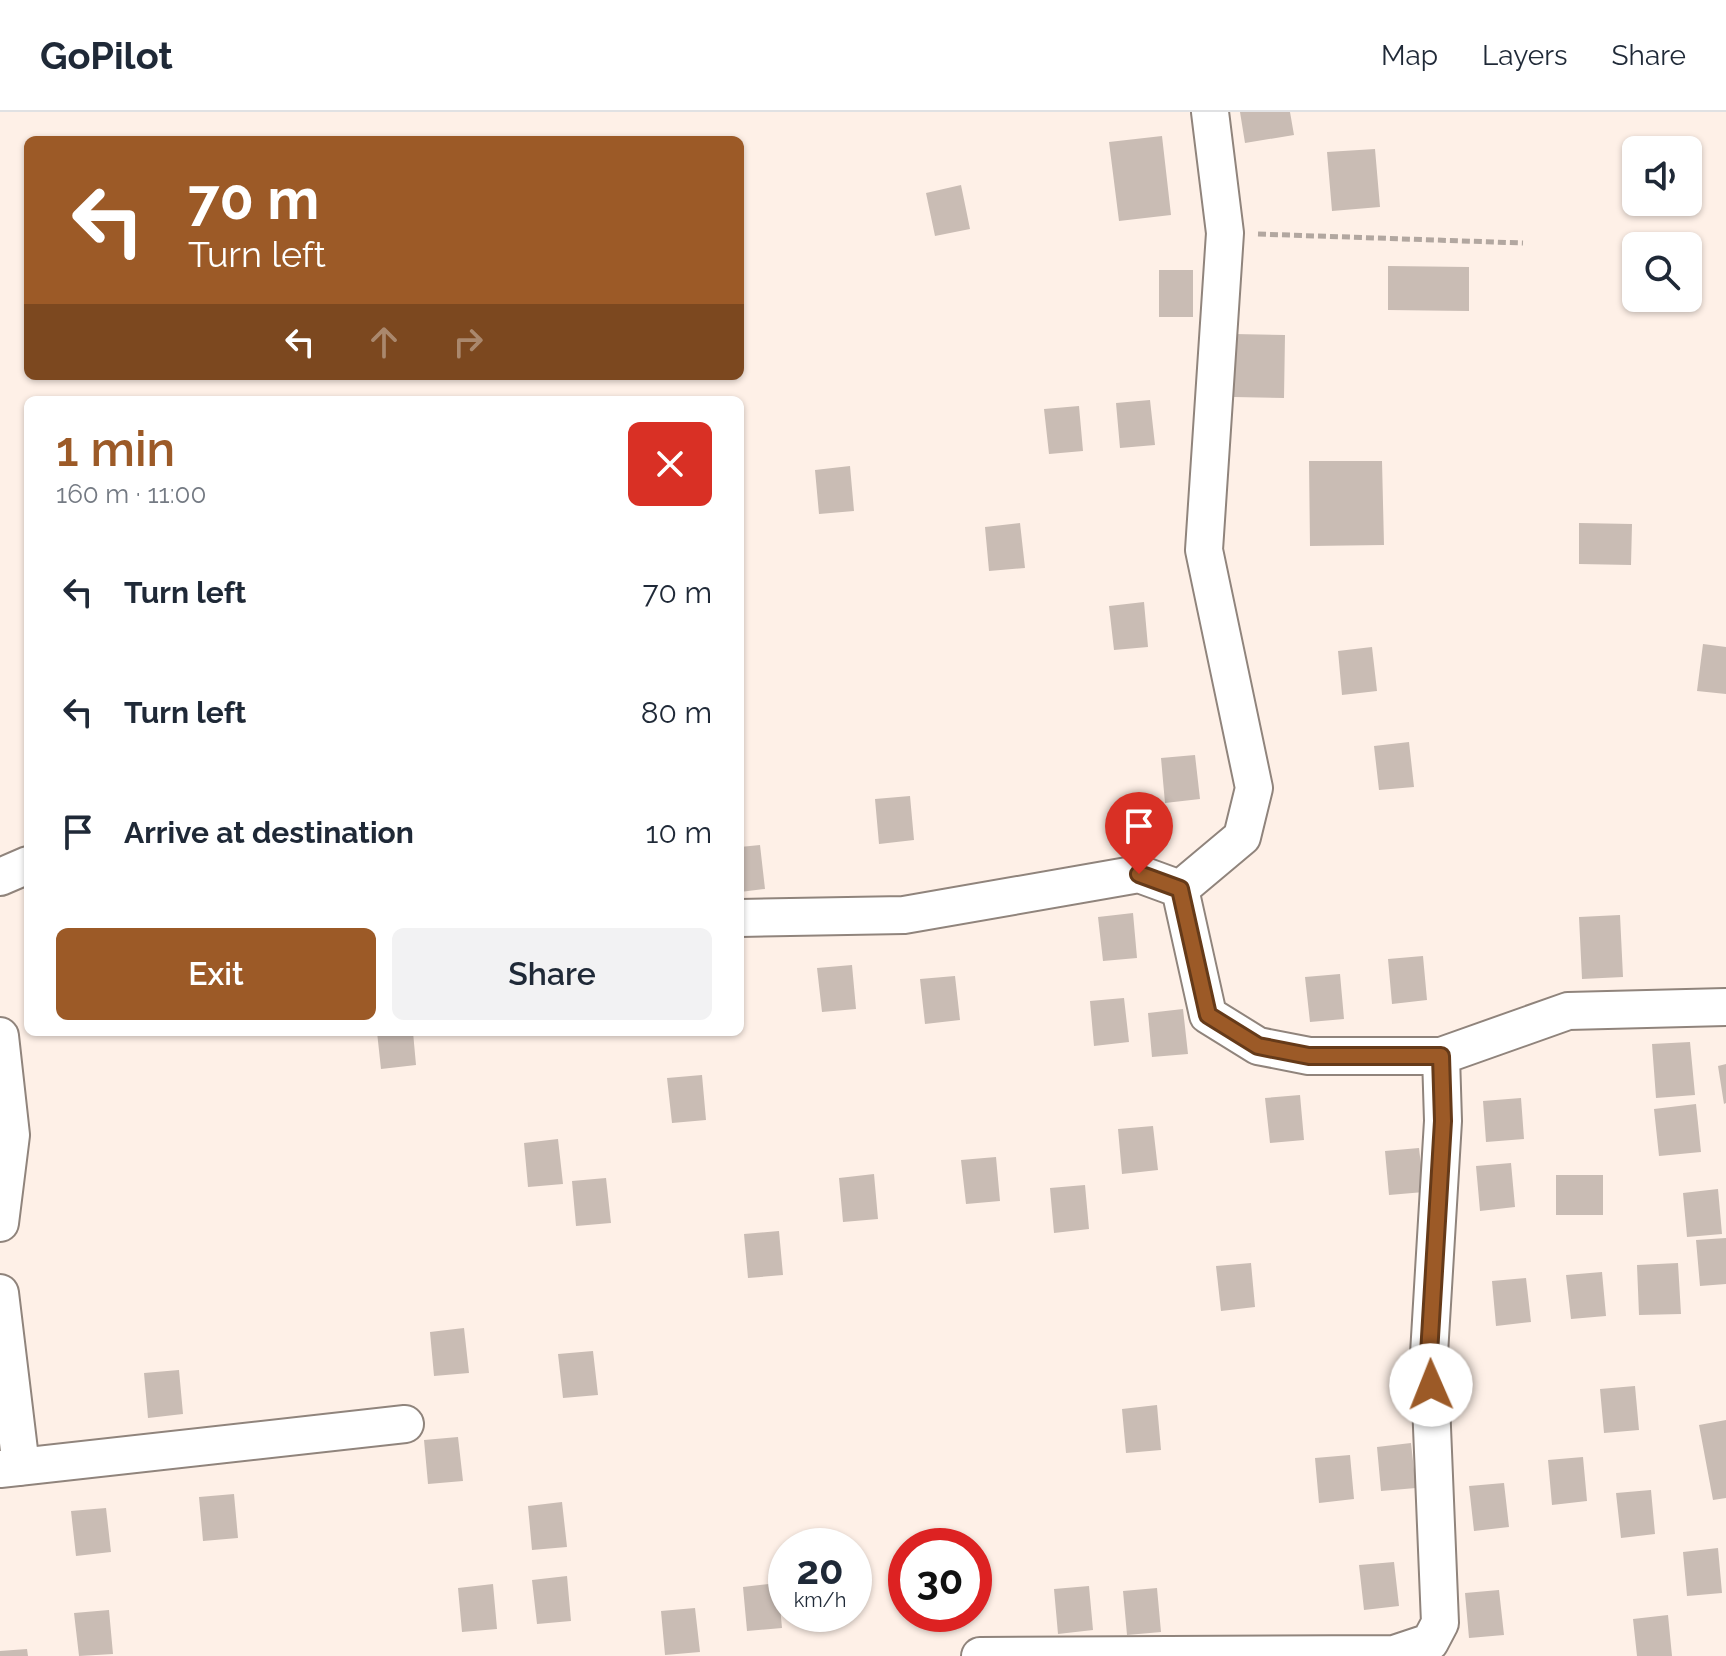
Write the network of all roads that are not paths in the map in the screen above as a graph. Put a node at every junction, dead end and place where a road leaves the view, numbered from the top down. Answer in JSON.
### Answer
{"nodes":[{"id":1,"x":1210,"y":112,"type":"edge"},
{"id":2,"x":24,"y":867,"type":"edge"},
{"id":3,"x":0,"y":877,"type":"edge"},
{"id":4,"x":1180,"y":889,"type":"junction"},
{"id":5,"x":744,"y":918,"type":"edge"},
{"id":6,"x":1726,"y":1007,"type":"edge"},
{"id":7,"x":0,"y":1036,"type":"edge"},
{"id":8,"x":1441,"y":1056,"type":"junction"},
{"id":9,"x":0,"y":1223,"type":"edge"},
{"id":10,"x":0,"y":1293,"type":"edge"},
{"id":11,"x":405,"y":1424,"type":"dead end"},
{"id":12,"x":11,"y":1468,"type":"edge"},
{"id":13,"x":980,"y":1656,"type":"edge"}],
"edges":[{"from":1,"to":4,"type":"street"},
{"from":2,"to":3,"type":"street"},
{"from":4,"to":5,"type":"street"},
{"from":4,"to":8,"type":"street"},
{"from":6,"to":8,"type":"street"},
{"from":7,"to":9,"type":"street"},
{"from":8,"to":13,"type":"street"},
{"from":10,"to":12,"type":"street"},
{"from":11,"to":12,"type":"street"}]}
